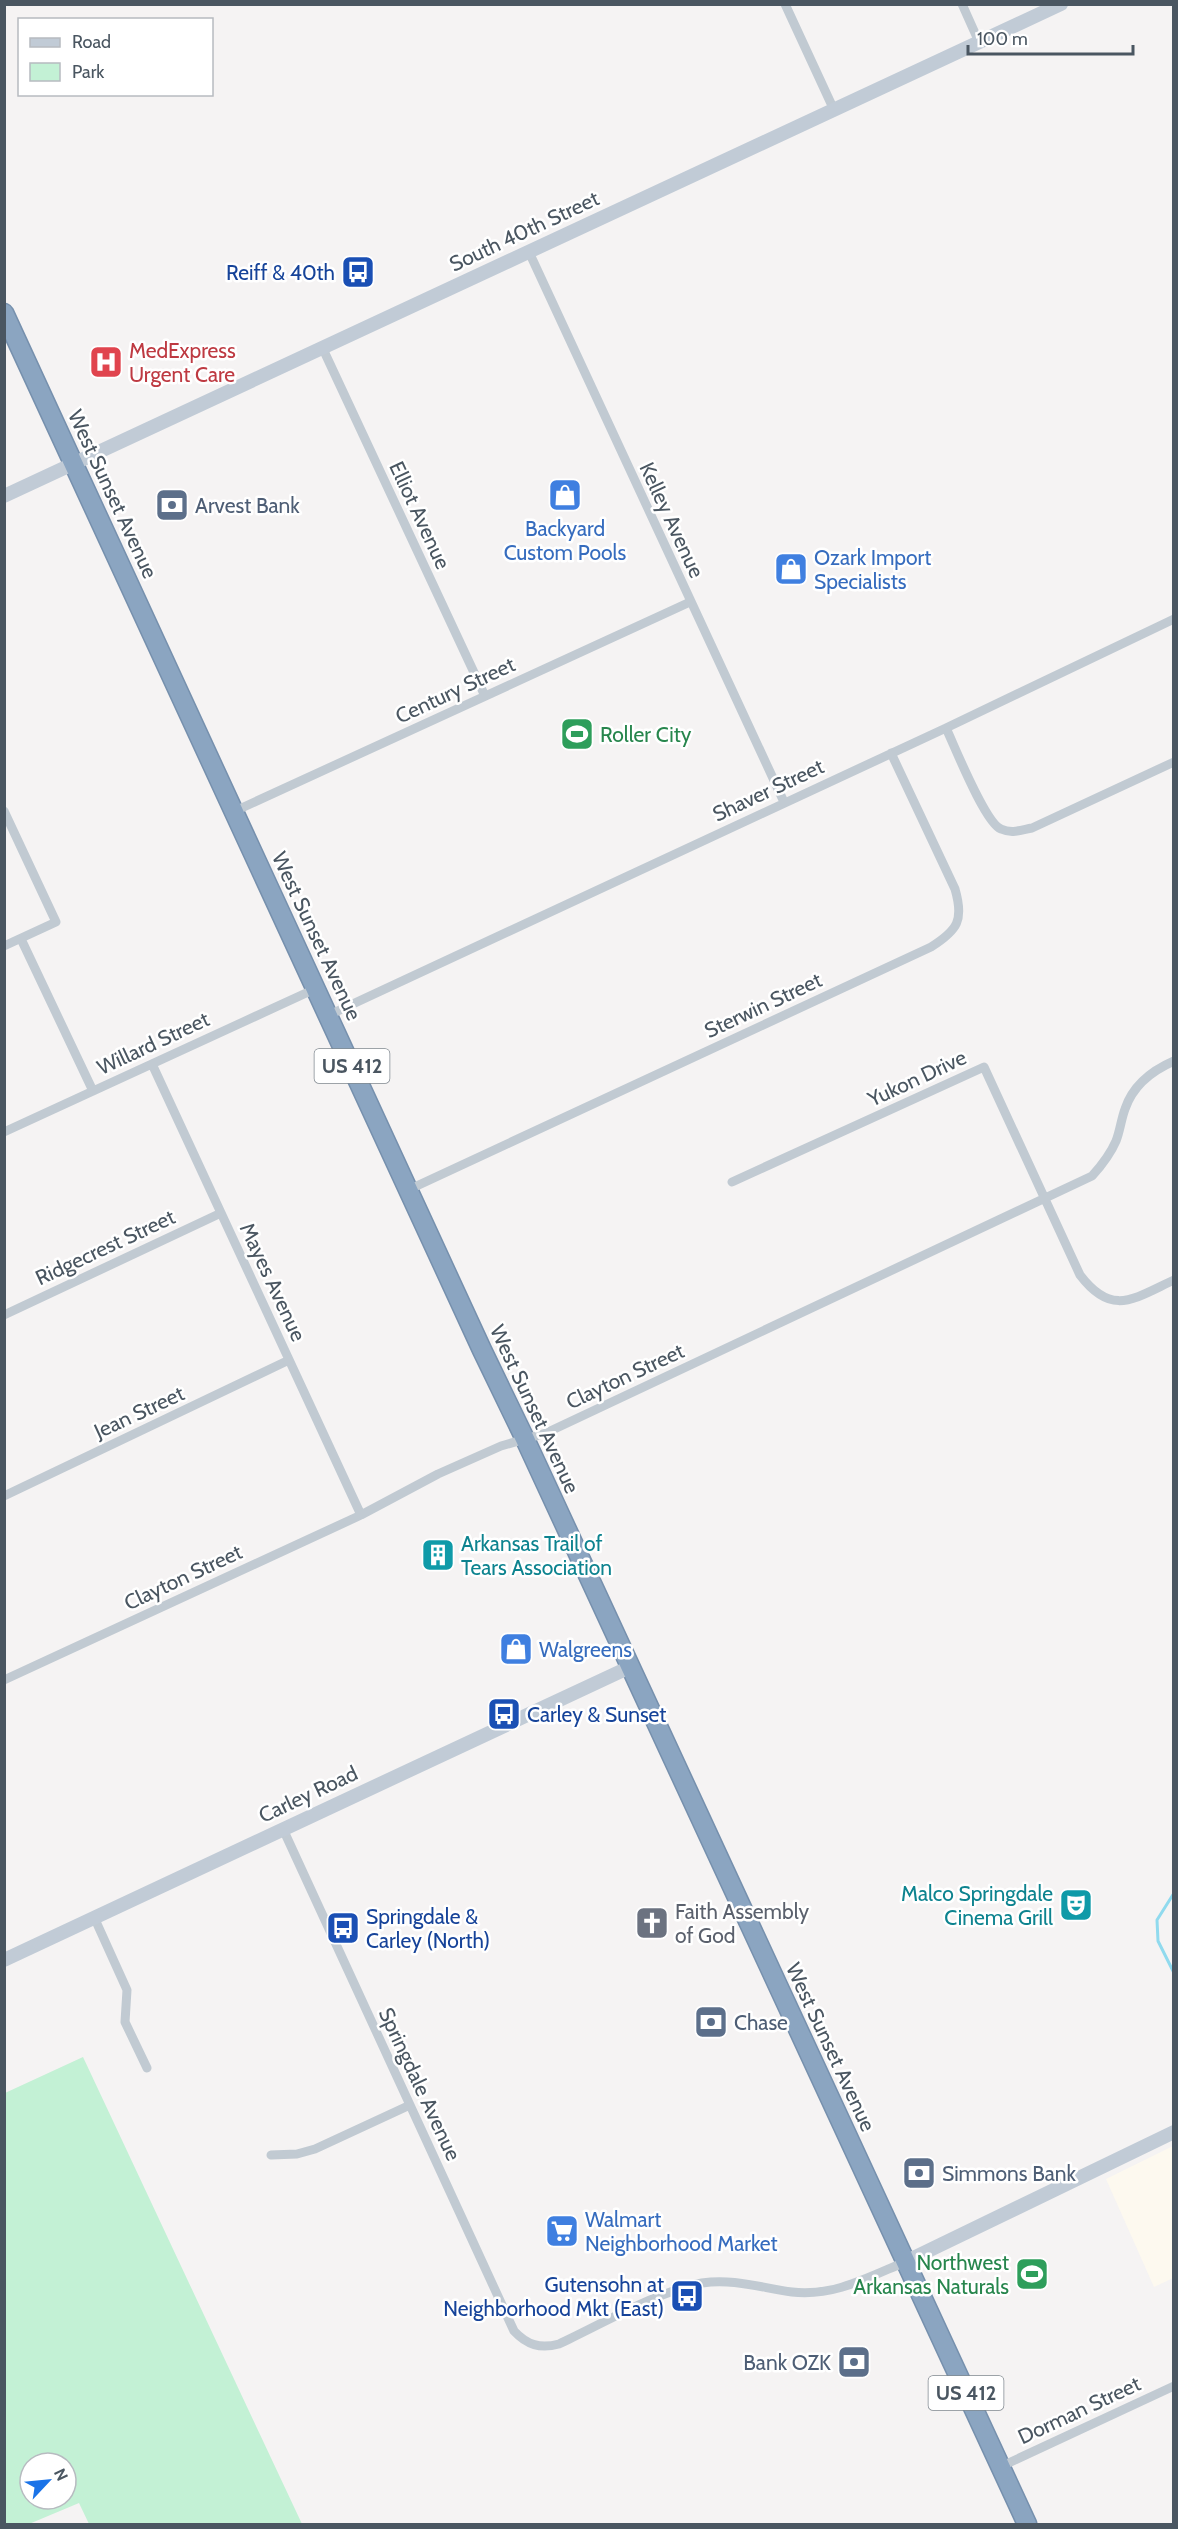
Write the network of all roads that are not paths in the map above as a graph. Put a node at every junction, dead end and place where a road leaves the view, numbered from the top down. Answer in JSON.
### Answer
{"nodes":[{"id":1,"x":785,"y":4,"type":"edge"},
{"id":2,"x":962,"y":4,"type":"edge"},
{"id":3,"x":1061,"y":4,"type":"edge"},
{"id":4,"x":979,"y":42,"type":"junction"},
{"id":5,"x":834,"y":110,"type":"junction"},
{"id":6,"x":529,"y":252,"type":"junction"},
{"id":7,"x":4,"y":313,"type":"edge"},
{"id":8,"x":323,"y":349,"type":"junction"},
{"id":9,"x":75,"y":464,"type":"junction"},
{"id":10,"x":4,"y":496,"type":"edge"},
{"id":11,"x":690,"y":602,"type":"junction"},
{"id":12,"x":1173,"y":620,"type":"edge"},
{"id":13,"x":485,"y":696,"type":"junction"},
{"id":14,"x":946,"y":728,"type":"junction"},
{"id":15,"x":891,"y":753,"type":"junction"},
{"id":16,"x":1173,"y":762,"type":"edge"},
{"id":17,"x":784,"y":802,"type":"junction"},
{"id":18,"x":4,"y":811,"type":"edge"},
{"id":19,"x":235,"y":811,"type":"junction"},
{"id":20,"x":21,"y":939,"type":"junction"},
{"id":21,"x":4,"y":946,"type":"edge"},
{"id":22,"x":317,"y":988,"type":"junction"},
{"id":23,"x":329,"y":1014,"type":"junction"},
{"id":24,"x":1173,"y":1061,"type":"edge"},
{"id":25,"x":152,"y":1064,"type":"junction"},
{"id":26,"x":93,"y":1091,"type":"junction"},
{"id":27,"x":4,"y":1132,"type":"edge"},
{"id":28,"x":732,"y":1182,"type":"dead end"},
{"id":29,"x":408,"y":1190,"type":"junction"},
{"id":30,"x":1045,"y":1199,"type":"junction"},
{"id":31,"x":221,"y":1213,"type":"junction"},
{"id":32,"x":1173,"y":1280,"type":"edge"},
{"id":33,"x":4,"y":1314,"type":"edge"},
{"id":34,"x":289,"y":1360,"type":"junction"},
{"id":35,"x":525,"y":1439,"type":"junction"},
{"id":36,"x":4,"y":1496,"type":"edge"},
{"id":37,"x":361,"y":1515,"type":"junction"},
{"id":38,"x":630,"y":1667,"type":"junction"},
{"id":39,"x":4,"y":1680,"type":"edge"},
{"id":40,"x":283,"y":1829,"type":"junction"},
{"id":41,"x":94,"y":1917,"type":"junction"},
{"id":42,"x":4,"y":1960,"type":"edge"},
{"id":43,"x":147,"y":2068,"type":"dead end"},
{"id":44,"x":410,"y":2105,"type":"junction"},
{"id":45,"x":1173,"y":2132,"type":"edge"},
{"id":46,"x":271,"y":2155,"type":"dead end"},
{"id":47,"x":905,"y":2262,"type":"junction"},
{"id":48,"x":1173,"y":2386,"type":"edge"},
{"id":49,"x":1000,"y":2467,"type":"junction"},
{"id":50,"x":1027,"y":2524,"type":"edge"}],
"edges":[{"from":1,"to":5,"type":"street"},
{"from":2,"to":4,"type":"street"},
{"from":3,"to":4,"type":"street","name":"South 40th Street"},
{"from":4,"to":5,"type":"street","name":"South 40th Street"},
{"from":5,"to":6,"type":"street","name":"South 40th Street"},
{"from":6,"to":8,"type":"street","name":"South 40th Street"},
{"from":6,"to":11,"type":"street","name":"Kelley Avenue"},
{"from":7,"to":9,"type":"highway","name":"West Sunset Avenue","number":"US 412"},
{"from":8,"to":9,"type":"street","name":"South 40th Street"},
{"from":8,"to":13,"type":"street","name":"Elliot Avenue"},
{"from":9,"to":10,"type":"street","name":"South 40th Street"},
{"from":9,"to":19,"type":"highway","name":"West Sunset Avenue","number":"US 412"},
{"from":11,"to":13,"type":"street","name":"Century Street"},
{"from":11,"to":17,"type":"street","name":"Kelley Avenue"},
{"from":12,"to":14,"type":"street","name":"Shaver Street"},
{"from":13,"to":19,"type":"street","name":"Century Street"},
{"from":14,"to":15,"type":"street","name":"Shaver Street"},
{"from":14,"to":16,"type":"street"},
{"from":15,"to":17,"type":"street","name":"Shaver Street"},
{"from":15,"to":29,"type":"street","name":"Sterwin Street"},
{"from":17,"to":23,"type":"street","name":"Shaver Street"},
{"from":18,"to":20,"type":"street"},
{"from":19,"to":22,"type":"highway","name":"West Sunset Avenue","number":"US 412"},
{"from":20,"to":21,"type":"street"},
{"from":20,"to":26,"type":"street"},
{"from":22,"to":23,"type":"highway","name":"West Sunset Avenue","number":"US 412"},
{"from":22,"to":25,"type":"street","name":"Willard Street"},
{"from":23,"to":29,"type":"highway","name":"West Sunset Avenue","number":"US 412"},
{"from":24,"to":30,"type":"street","name":"Clayton Street"},
{"from":25,"to":26,"type":"street","name":"Willard Street"},
{"from":25,"to":31,"type":"street","name":"Mayes Avenue"},
{"from":26,"to":27,"type":"street","name":"Willard Street"},
{"from":28,"to":30,"type":"street","name":"Yukon Drive"},
{"from":29,"to":35,"type":"highway","name":"West Sunset Avenue","number":"US 412"},
{"from":30,"to":32,"type":"street"},
{"from":30,"to":35,"type":"street","name":"Clayton Street"},
{"from":31,"to":33,"type":"street","name":"Ridgecrest Street"},
{"from":31,"to":34,"type":"street","name":"Mayes Avenue"},
{"from":34,"to":36,"type":"street","name":"Jean Street"},
{"from":34,"to":37,"type":"street","name":"Mayes Avenue"},
{"from":35,"to":37,"type":"street","name":"Clayton Street"},
{"from":35,"to":38,"type":"highway","name":"West Sunset Avenue","number":"US 412"},
{"from":37,"to":39,"type":"street","name":"Clayton Street"},
{"from":38,"to":40,"type":"street","name":"Carley Road"},
{"from":38,"to":47,"type":"highway","name":"West Sunset Avenue","number":"US 412"},
{"from":40,"to":41,"type":"street","name":"Carley Road"},
{"from":40,"to":44,"type":"street","name":"Springdale Avenue"},
{"from":41,"to":42,"type":"street","name":"Carley Road"},
{"from":41,"to":43,"type":"street"},
{"from":44,"to":46,"type":"street"},
{"from":44,"to":47,"type":"street","name":"Springdale Avenue"},
{"from":45,"to":47,"type":"street"},
{"from":47,"to":49,"type":"highway","name":"West Sunset Avenue","number":"US 412"},
{"from":48,"to":49,"type":"street","name":"Dorman Street"},
{"from":49,"to":50,"type":"highway","name":"West Sunset Avenue","number":"US 412"}]}
